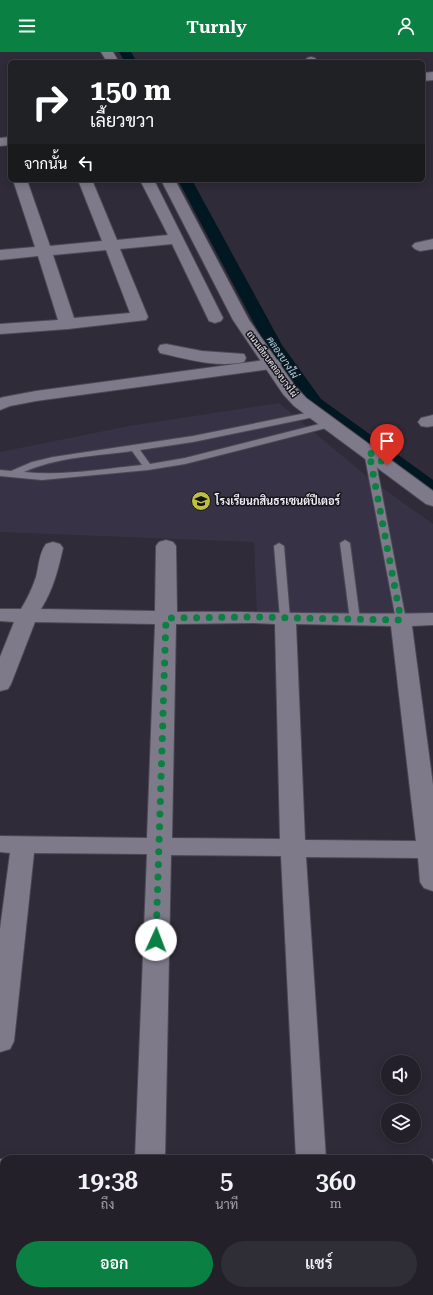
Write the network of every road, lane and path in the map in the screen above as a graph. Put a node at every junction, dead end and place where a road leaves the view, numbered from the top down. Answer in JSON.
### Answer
{"nodes":[{"id":1,"x":21,"y":182,"type":"edge"},
{"id":2,"x":86,"y":182,"type":"edge"},
{"id":3,"x":148,"y":182,"type":"edge"},
{"id":4,"x":169,"y":182,"type":"edge"},
{"id":5,"x":177,"y":239,"type":"junction"},
{"id":6,"x":111,"y":246,"type":"junction"},
{"id":7,"x":45,"y":251,"type":"junction"},
{"id":8,"x":0,"y":255,"type":"edge"},
{"id":9,"x":215,"y":318,"type":"dead end"},
{"id":10,"x":68,"y":324,"type":"junction"},
{"id":11,"x":0,"y":329,"type":"edge"},
{"id":12,"x":166,"y":349,"type":"dead end"},
{"id":13,"x":268,"y":360,"type":"junction"},
{"id":14,"x":1,"y":414,"type":"edge"},
{"id":15,"x":316,"y":414,"type":"junction"},
{"id":16,"x":331,"y":424,"type":"junction"},
{"id":17,"x":134,"y":447,"type":"junction"},
{"id":18,"x":369,"y":452,"type":"junction"},
{"id":19,"x":148,"y":467,"type":"junction"},
{"id":20,"x":0,"y":473,"type":"edge"},
{"id":21,"x":12,"y":474,"type":"junction"},
{"id":22,"x":430,"y":492,"type":"edge"},
{"id":23,"x":345,"y":543,"type":"dead end"},
{"id":24,"x":166,"y":546,"type":"dead end"},
{"id":25,"x":279,"y":546,"type":"dead end"},
{"id":26,"x":53,"y":548,"type":"dead end"},
{"id":27,"x":0,"y":615,"type":"edge"},
{"id":28,"x":28,"y":616,"type":"junction"},
{"id":29,"x":166,"y":618,"type":"junction"},
{"id":30,"x":285,"y":618,"type":"junction"},
{"id":31,"x":433,"y":619,"type":"edge"},
{"id":32,"x":355,"y":620,"type":"junction"},
{"id":33,"x":401,"y":620,"type":"junction"},
{"id":34,"x":0,"y":684,"type":"edge"},
{"id":35,"x":12,"y":844,"type":"edge"},
{"id":36,"x":158,"y":845,"type":"junction"},
{"id":37,"x":293,"y":847,"type":"junction"},
{"id":38,"x":431,"y":850,"type":"edge"},
{"id":39,"x":433,"y":882,"type":"edge"},
{"id":40,"x":0,"y":1040,"type":"edge"},
{"id":41,"x":150,"y":1155,"type":"edge"},
{"id":42,"x":311,"y":1155,"type":"edge"}],
"edges":[{"from":1,"to":7,"type":"street"},
{"from":2,"to":6,"type":"street"},
{"from":3,"to":5,"type":"street"},
{"from":4,"to":13,"type":"street","name":"ถนนเลียบคลองบางไผ่"},
{"from":5,"to":6,"type":"street"},
{"from":5,"to":9,"type":"street"},
{"from":6,"to":7,"type":"street"},
{"from":6,"to":10,"type":"street"},
{"from":7,"to":8,"type":"street"},
{"from":7,"to":10,"type":"street"},
{"from":10,"to":11,"type":"street"},
{"from":12,"to":13,"type":"street"},
{"from":13,"to":14,"type":"street"},
{"from":13,"to":15,"type":"street","name":"ถนนเลียบคลองบางไผ่"},
{"from":15,"to":16,"type":"street","name":"ถนนเลียบคลองบางไผ่"},
{"from":15,"to":17,"type":"lane"},
{"from":16,"to":18,"type":"street","name":"ถนนเลียบคลองบางไผ่"},
{"from":16,"to":19,"type":"lane"},
{"from":17,"to":19,"type":"lane"},
{"from":17,"to":21,"type":"lane"},
{"from":18,"to":22,"type":"street","name":"ถนนเลียบคลองบางไผ่"},
{"from":18,"to":33,"type":"lane"},
{"from":19,"to":21,"type":"lane"},
{"from":20,"to":21,"type":"lane"},
{"from":23,"to":32,"type":"lane"},
{"from":24,"to":29,"type":"street"},
{"from":25,"to":30,"type":"lane"},
{"from":26,"to":28,"type":"street"},
{"from":27,"to":28,"type":"street"},
{"from":28,"to":29,"type":"street"},
{"from":28,"to":34,"type":"street"},
{"from":29,"to":30,"type":"street"},
{"from":29,"to":36,"type":"street"},
{"from":30,"to":32,"type":"street"},
{"from":30,"to":37,"type":"street"},
{"from":31,"to":33,"type":"street"},
{"from":32,"to":33,"type":"street"},
{"from":33,"to":38,"type":"street"},
{"from":35,"to":36,"type":"street"},
{"from":35,"to":40,"type":"street"},
{"from":36,"to":37,"type":"street"},
{"from":36,"to":41,"type":"street"},
{"from":37,"to":38,"type":"street"},
{"from":37,"to":42,"type":"street"},
{"from":38,"to":39,"type":"street"}]}
